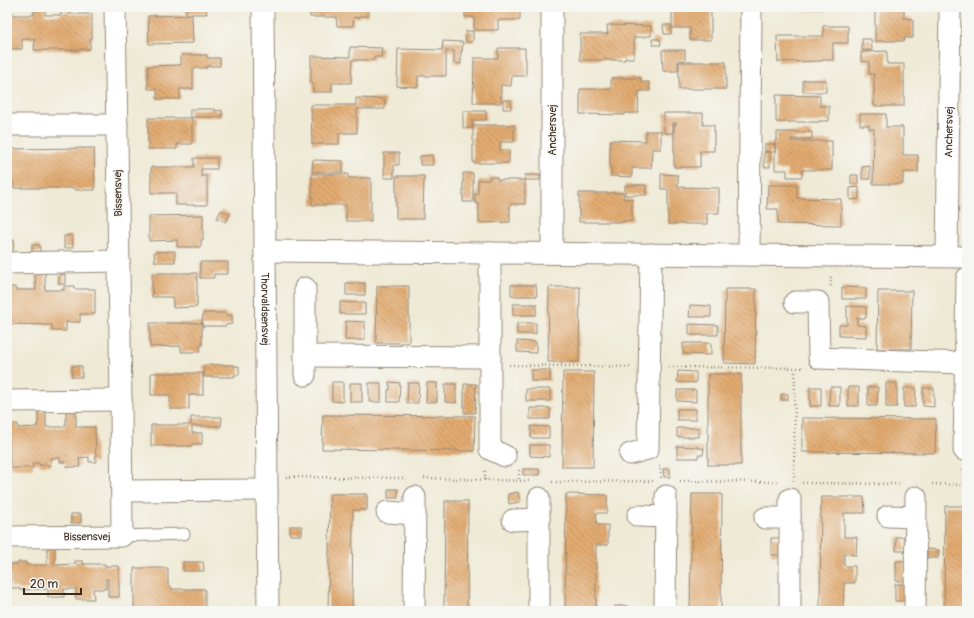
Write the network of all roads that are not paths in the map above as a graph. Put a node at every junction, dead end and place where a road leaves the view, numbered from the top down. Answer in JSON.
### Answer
{"nodes":[{"id":1,"x":115,"y":7,"type":"edge"},
{"id":2,"x":263,"y":7,"type":"edge"},
{"id":3,"x":552,"y":7,"type":"edge"},
{"id":4,"x":751,"y":7,"type":"edge"},
{"id":5,"x":950,"y":7,"type":"edge"},
{"id":6,"x":7,"y":125,"type":"edge"},
{"id":7,"x":117,"y":125,"type":"junction"},
{"id":8,"x":265,"y":252,"type":"junction"},
{"id":9,"x":490,"y":253,"type":"junction"},
{"id":10,"x":552,"y":254,"type":"junction"},
{"id":11,"x":652,"y":254,"type":"junction"},
{"id":12,"x":748,"y":255,"type":"junction"},
{"id":13,"x":957,"y":257,"type":"edge"},
{"id":14,"x":119,"y":261,"type":"junction"},
{"id":15,"x":7,"y":263,"type":"edge"},
{"id":16,"x":967,"y":278,"type":"edge"},
{"id":17,"x":305,"y":288,"type":"dead end"},
{"id":18,"x":796,"y":302,"type":"dead end"},
{"id":19,"x":490,"y":357,"type":"junction"},
{"id":20,"x":965,"y":362,"type":"junction"},
{"id":21,"x":121,"y":400,"type":"junction"},
{"id":22,"x":7,"y":401,"type":"edge"},
{"id":23,"x":964,"y":450,"type":"dead end"},
{"id":24,"x":639,"y":452,"type":"road end"},
{"id":25,"x":505,"y":456,"type":"dead end"},
{"id":26,"x":267,"y":484,"type":"junction"},
{"id":27,"x":667,"y":486,"type":"road end"},
{"id":28,"x":540,"y":487,"type":"road end"},
{"id":29,"x":122,"y":491,"type":"junction"},
{"id":30,"x":387,"y":512,"type":"dead end"},
{"id":31,"x":638,"y":516,"type":"dead end"},
{"id":32,"x":888,"y":516,"type":"dead end"},
{"id":33,"x":666,"y":517,"type":"junction"},
{"id":34,"x":765,"y":518,"type":"dead end"},
{"id":35,"x":539,"y":519,"type":"junction"},
{"id":36,"x":513,"y":520,"type":"dead end"},
{"id":37,"x":184,"y":534,"type":"dead end"},
{"id":38,"x":122,"y":536,"type":"junction"},
{"id":39,"x":7,"y":537,"type":"edge"},
{"id":40,"x":268,"y":611,"type":"edge"},
{"id":41,"x":414,"y":611,"type":"edge"},
{"id":42,"x":539,"y":611,"type":"edge"},
{"id":43,"x":665,"y":611,"type":"edge"},
{"id":44,"x":790,"y":611,"type":"edge"},
{"id":45,"x":915,"y":611,"type":"edge"}],
"edges":[{"from":1,"to":7,"type":"street","name":"Bissensvej"},
{"from":2,"to":8,"type":"street","name":"Thorvaldsensvej"},
{"from":3,"to":10,"type":"street","name":"Anchersvej"},
{"from":4,"to":12,"type":"street"},
{"from":5,"to":13,"type":"street","name":"Anchersvej"},
{"from":6,"to":7,"type":"street"},
{"from":7,"to":14,"type":"street","name":"Bissensvej"},
{"from":8,"to":9,"type":"street","name":"Anchersvej"},
{"from":8,"to":26,"type":"street","name":"Thorvaldsensvej"},
{"from":9,"to":10,"type":"street","name":"Anchersvej"},
{"from":9,"to":19,"type":"street"},
{"from":10,"to":11,"type":"street","name":"Anchersvej"},
{"from":11,"to":12,"type":"street","name":"Anchersvej"},
{"from":11,"to":24,"type":"street"},
{"from":12,"to":13,"type":"street","name":"Anchersvej"},
{"from":14,"to":15,"type":"street"},
{"from":14,"to":21,"type":"street","name":"Bissensvej"},
{"from":16,"to":20,"type":"street"},
{"from":17,"to":19,"type":"street"},
{"from":18,"to":20,"type":"street"},
{"from":19,"to":25,"type":"street"},
{"from":20,"to":23,"type":"street"},
{"from":21,"to":22,"type":"street"},
{"from":21,"to":29,"type":"street","name":"Bissensvej"},
{"from":26,"to":29,"type":"street"},
{"from":26,"to":40,"type":"street","name":"Thorvaldsensvej"},
{"from":27,"to":33,"type":"street"},
{"from":28,"to":35,"type":"street"},
{"from":29,"to":38,"type":"street","name":"Bissensvej"},
{"from":30,"to":41,"type":"street"},
{"from":31,"to":33,"type":"street"},
{"from":32,"to":45,"type":"street"},
{"from":33,"to":43,"type":"street"},
{"from":34,"to":44,"type":"street"},
{"from":35,"to":36,"type":"street"},
{"from":35,"to":42,"type":"street"},
{"from":37,"to":38,"type":"lane"},
{"from":38,"to":39,"type":"street","name":"Bissensvej"}]}
